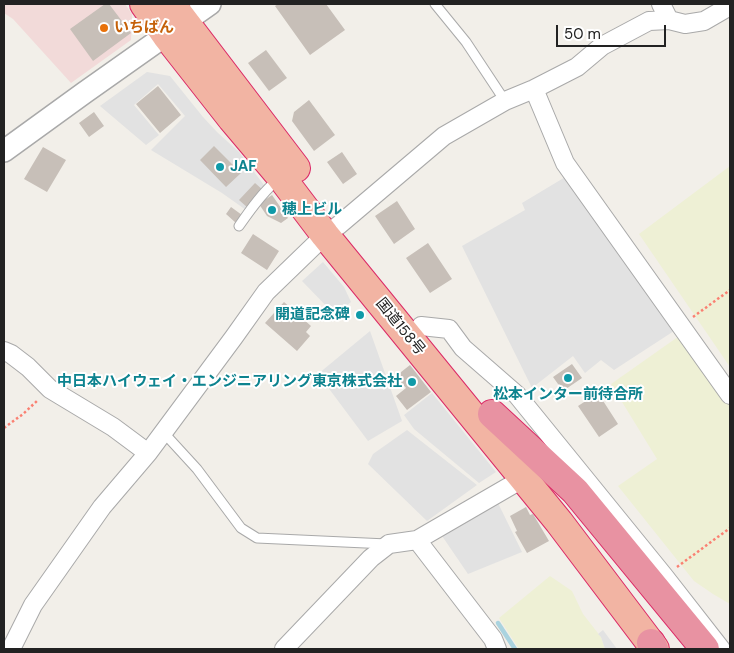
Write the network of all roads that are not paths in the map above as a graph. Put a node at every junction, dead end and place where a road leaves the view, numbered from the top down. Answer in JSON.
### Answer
{"nodes":[{"id":1,"x":144,"y":4,"type":"edge"},
{"id":2,"x":210,"y":4,"type":"edge"},
{"id":3,"x":435,"y":4,"type":"edge"},
{"id":4,"x":661,"y":4,"type":"edge"},
{"id":5,"x":729,"y":9,"type":"edge"},
{"id":6,"x":174,"y":20,"type":"edge"},
{"id":7,"x":669,"y":20,"type":"junction"},
{"id":8,"x":534,"y":89,"type":"junction"},
{"id":9,"x":505,"y":100,"type":"junction"},
{"id":10,"x":4,"y":152,"type":"edge"},
{"id":11,"x":281,"y":177,"type":"junction"},
{"id":12,"x":239,"y":226,"type":"dead end"},
{"id":13,"x":332,"y":230,"type":"junction"},
{"id":14,"x":421,"y":326,"type":"junction"},
{"id":15,"x":4,"y":351,"type":"edge"},
{"id":16,"x":730,"y":395,"type":"edge"},
{"id":17,"x":492,"y":414,"type":"junction"},
{"id":18,"x":164,"y":433,"type":"junction"},
{"id":19,"x":148,"y":453,"type":"junction"},
{"id":20,"x":524,"y":478,"type":"junction"},
{"id":21,"x":418,"y":540,"type":"junction"},
{"id":22,"x":389,"y":544,"type":"junction"},
{"id":23,"x":653,"y":647,"type":"edge"},
{"id":24,"x":11,"y":649,"type":"edge"},
{"id":25,"x":284,"y":649,"type":"edge"},
{"id":26,"x":497,"y":649,"type":"edge"},
{"id":27,"x":677,"y":649,"type":"edge"},
{"id":28,"x":705,"y":649,"type":"edge"},
{"id":29,"x":721,"y":649,"type":"edge"}],
"edges":[{"from":1,"to":6,"type":"highway","name":"国道158号"},
{"from":2,"to":6,"type":"street"},
{"from":3,"to":9,"type":"lane"},
{"from":4,"to":7,"type":"street"},
{"from":5,"to":7,"type":"street"},
{"from":6,"to":10,"type":"street"},
{"from":6,"to":11,"type":"highway","name":"国道158号"},
{"from":6,"to":13,"type":"highway","name":"国道158号"},
{"from":7,"to":8,"type":"street"},
{"from":8,"to":9,"type":"street"},
{"from":8,"to":16,"type":"street"},
{"from":9,"to":13,"type":"street"},
{"from":11,"to":12,"type":"lane"},
{"from":11,"to":13,"type":"highway","name":"国道158号"},
{"from":13,"to":14,"type":"highway","name":"国道158号"},
{"from":13,"to":18,"type":"street"},
{"from":13,"to":20,"type":"highway","name":"国道158号"},
{"from":14,"to":17,"type":"highway","name":"国道158号"},
{"from":14,"to":29,"type":"street"},
{"from":15,"to":19,"type":"street"},
{"from":17,"to":27,"type":"highway","name":"国道158号"},
{"from":17,"to":28,"type":"highway"},
{"from":18,"to":19,"type":"street"},
{"from":18,"to":22,"type":"lane"},
{"from":19,"to":24,"type":"street"},
{"from":20,"to":21,"type":"street"},
{"from":20,"to":23,"type":"highway","name":"国道158号"},
{"from":21,"to":22,"type":"street"},
{"from":21,"to":26,"type":"street"},
{"from":22,"to":25,"type":"street"}]}
